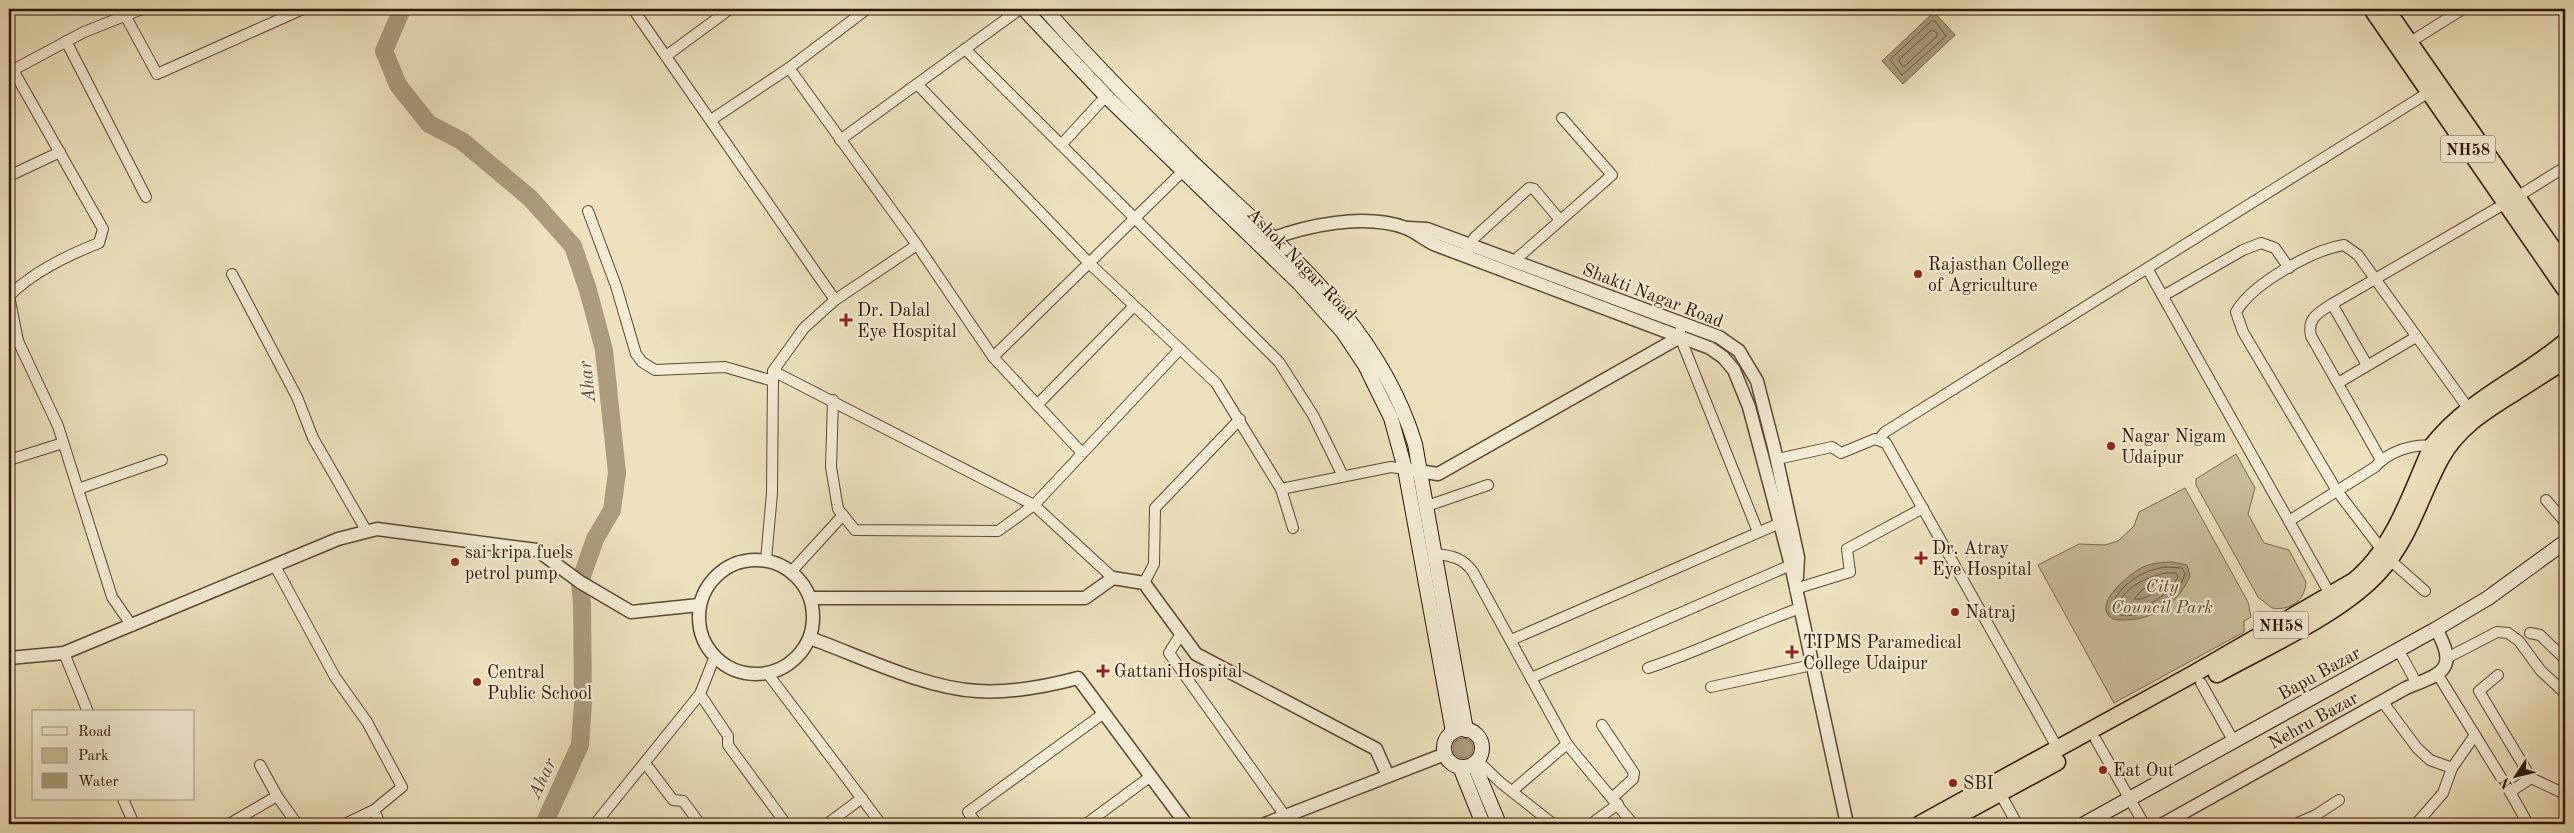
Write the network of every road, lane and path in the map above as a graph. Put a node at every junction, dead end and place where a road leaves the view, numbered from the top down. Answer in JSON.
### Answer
{"nodes":[{"id":1,"x":113,"y":9,"type":"edge"},
{"id":2,"x":142,"y":9,"type":"edge"},
{"id":3,"x":303,"y":9,"type":"edge"},
{"id":4,"x":633,"y":9,"type":"edge"},
{"id":5,"x":730,"y":9,"type":"edge"},
{"id":6,"x":1020,"y":9,"type":"edge"},
{"id":7,"x":1024,"y":9,"type":"edge"},
{"id":8,"x":2372,"y":9,"type":"edge"},
{"id":9,"x":2386,"y":9,"type":"edge"},
{"id":10,"x":2463,"y":9,"type":"edge"},
{"id":11,"x":862,"y":10,"type":"edge"},
{"id":12,"x":1050,"y":11,"type":"edge"},
{"id":13,"x":123,"y":18,"type":"junction"},
{"id":14,"x":66,"y":41,"type":"junction"},
{"id":15,"x":2404,"y":46,"type":"junction"},
{"id":16,"x":965,"y":49,"type":"junction"},
{"id":17,"x":666,"y":56,"type":"junction"},
{"id":18,"x":11,"y":67,"type":"edge"},
{"id":19,"x":788,"y":68,"type":"junction"},
{"id":20,"x":917,"y":84,"type":"junction"},
{"id":21,"x":2434,"y":89,"type":"junction"},
{"id":22,"x":1106,"y":96,"type":"junction"},
{"id":23,"x":1562,"y":118,"type":"dead end"},
{"id":24,"x":711,"y":120,"type":"junction"},
{"id":25,"x":840,"y":140,"type":"junction"},
{"id":26,"x":1062,"y":144,"type":"junction"},
{"id":27,"x":60,"y":152,"type":"junction"},
{"id":28,"x":2565,"y":167,"type":"edge"},
{"id":29,"x":1182,"y":172,"type":"junction"},
{"id":30,"x":9,"y":176,"type":"edge"},
{"id":31,"x":146,"y":197,"type":"dead end"},
{"id":32,"x":2512,"y":200,"type":"junction"},
{"id":33,"x":588,"y":212,"type":"dead end"},
{"id":34,"x":1137,"y":218,"type":"junction"},
{"id":35,"x":1560,"y":220,"type":"junction"},
{"id":36,"x":1274,"y":238,"type":"junction"},
{"id":37,"x":1259,"y":244,"type":"junction"},
{"id":38,"x":916,"y":245,"type":"junction"},
{"id":39,"x":1468,"y":251,"type":"junction"},
{"id":40,"x":1514,"y":261,"type":"junction"},
{"id":41,"x":1090,"y":264,"type":"junction"},
{"id":42,"x":2565,"y":266,"type":"edge"},
{"id":43,"x":2289,"y":268,"type":"junction"},
{"id":44,"x":2148,"y":270,"type":"junction"},
{"id":45,"x":232,"y":274,"type":"dead end"},
{"id":46,"x":2375,"y":278,"type":"junction"},
{"id":47,"x":2565,"y":289,"type":"edge"},
{"id":48,"x":2162,"y":296,"type":"junction"},
{"id":49,"x":835,"y":300,"type":"junction"},
{"id":50,"x":2332,"y":304,"type":"junction"},
{"id":51,"x":1134,"y":306,"type":"junction"},
{"id":52,"x":1680,"y":323,"type":"junction"},
{"id":53,"x":1675,"y":335,"type":"junction"},
{"id":54,"x":2416,"y":337,"type":"junction"},
{"id":55,"x":13,"y":340,"type":"edge"},
{"id":56,"x":2565,"y":342,"type":"edge"},
{"id":57,"x":1180,"y":349,"type":"junction"},
{"id":58,"x":993,"y":357,"type":"junction"},
{"id":59,"x":2565,"y":361,"type":"edge"},
{"id":60,"x":2367,"y":365,"type":"junction"},
{"id":61,"x":773,"y":376,"type":"junction"},
{"id":62,"x":2338,"y":383,"type":"junction"},
{"id":63,"x":833,"y":400,"type":"junction"},
{"id":64,"x":1037,"y":405,"type":"junction"},
{"id":65,"x":2468,"y":408,"type":"junction"},
{"id":66,"x":1240,"y":419,"type":"junction"},
{"id":67,"x":1879,"y":439,"type":"junction"},
{"id":68,"x":63,"y":443,"type":"junction"},
{"id":69,"x":2432,"y":446,"type":"junction"},
{"id":70,"x":1082,"y":453,"type":"junction"},
{"id":71,"x":1777,"y":459,"type":"junction"},
{"id":72,"x":9,"y":460,"type":"edge"},
{"id":73,"x":162,"y":460,"type":"dead end"},
{"id":74,"x":2381,"y":460,"type":"junction"},
{"id":75,"x":1405,"y":468,"type":"junction"},
{"id":76,"x":1421,"y":472,"type":"junction"},
{"id":77,"x":1343,"y":476,"type":"junction"},
{"id":78,"x":1488,"y":485,"type":"dead end"},
{"id":79,"x":78,"y":489,"type":"junction"},
{"id":80,"x":1281,"y":489,"type":"junction"},
{"id":81,"x":2337,"y":491,"type":"junction"},
{"id":82,"x":2546,"y":500,"type":"dead end"},
{"id":83,"x":1034,"y":505,"type":"junction"},
{"id":84,"x":1427,"y":506,"type":"junction"},
{"id":85,"x":1923,"y":508,"type":"junction"},
{"id":86,"x":843,"y":515,"type":"junction"},
{"id":87,"x":2289,"y":521,"type":"junction"},
{"id":88,"x":2565,"y":522,"type":"edge"},
{"id":89,"x":1780,"y":523,"type":"junction"},
{"id":90,"x":1292,"y":528,"type":"dead end"},
{"id":91,"x":366,"y":532,"type":"junction"},
{"id":92,"x":1758,"y":532,"type":"junction"},
{"id":93,"x":2565,"y":542,"type":"edge"},
{"id":94,"x":1436,"y":554,"type":"junction"},
{"id":95,"x":2386,"y":555,"type":"junction"},
{"id":96,"x":766,"y":560,"type":"junction"},
{"id":97,"x":1791,"y":565,"type":"junction"},
{"id":98,"x":275,"y":566,"type":"junction"},
{"id":99,"x":792,"y":572,"type":"junction"},
{"id":100,"x":1113,"y":578,"type":"junction"},
{"id":101,"x":1144,"y":583,"type":"junction"},
{"id":102,"x":1795,"y":586,"type":"junction"},
{"id":103,"x":2425,"y":591,"type":"dead end"},
{"id":104,"x":2331,"y":596,"type":"junction"},
{"id":105,"x":810,"y":598,"type":"junction"},
{"id":106,"x":699,"y":605,"type":"junction"},
{"id":107,"x":1800,"y":608,"type":"junction"},
{"id":108,"x":132,"y":626,"type":"junction"},
{"id":109,"x":2436,"y":630,"type":"junction"},
{"id":110,"x":2530,"y":633,"type":"dead end"},
{"id":111,"x":1181,"y":634,"type":"junction"},
{"id":112,"x":810,"y":638,"type":"junction"},
{"id":113,"x":1511,"y":640,"type":"junction"},
{"id":114,"x":2398,"y":651,"type":"junction"},
{"id":115,"x":64,"y":653,"type":"junction"},
{"id":116,"x":715,"y":656,"type":"junction"},
{"id":117,"x":9,"y":658,"type":"edge"},
{"id":118,"x":2447,"y":658,"type":"junction"},
{"id":119,"x":2565,"y":659,"type":"edge"},
{"id":120,"x":1812,"y":665,"type":"junction"},
{"id":121,"x":1648,"y":668,"type":"dead end"},
{"id":122,"x":768,"y":674,"type":"junction"},
{"id":123,"x":2498,"y":674,"type":"dead end"},
{"id":124,"x":2438,"y":676,"type":"junction"},
{"id":125,"x":1532,"y":678,"type":"junction"},
{"id":126,"x":2201,"y":683,"type":"junction"},
{"id":127,"x":2417,"y":684,"type":"junction"},
{"id":128,"x":1710,"y":687,"type":"dead end"},
{"id":129,"x":2565,"y":693,"type":"edge"},
{"id":130,"x":700,"y":694,"type":"junction"},
{"id":131,"x":2382,"y":701,"type":"junction"},
{"id":132,"x":87,"y":710,"type":"edge"},
{"id":133,"x":1104,"y":713,"type":"junction"},
{"id":134,"x":1602,"y":725,"type":"dead end"},
{"id":135,"x":1460,"y":731,"type":"junction"},
{"id":136,"x":2475,"y":735,"type":"junction"},
{"id":137,"x":2096,"y":740,"type":"junction"},
{"id":138,"x":2234,"y":742,"type":"junction"},
{"id":139,"x":1567,"y":744,"type":"junction"},
{"id":140,"x":2058,"y":748,"type":"junction"},
{"id":141,"x":1445,"y":754,"type":"junction"},
{"id":142,"x":645,"y":763,"type":"junction"},
{"id":143,"x":1470,"y":764,"type":"junction"},
{"id":144,"x":260,"y":765,"type":"dead end"},
{"id":145,"x":2452,"y":768,"type":"junction"},
{"id":146,"x":1151,"y":776,"type":"junction"},
{"id":147,"x":1388,"y":776,"type":"junction"},
{"id":148,"x":2531,"y":778,"type":"junction"},
{"id":149,"x":1512,"y":791,"type":"junction"},
{"id":150,"x":2510,"y":792,"type":"junction"},
{"id":151,"x":2000,"y":793,"type":"junction"},
{"id":152,"x":2565,"y":794,"type":"edge"},
{"id":153,"x":277,"y":796,"type":"junction"},
{"id":154,"x":862,"y":798,"type":"junction"},
{"id":155,"x":2130,"y":799,"type":"junction"},
{"id":156,"x":124,"y":800,"type":"edge"},
{"id":157,"x":2339,"y":800,"type":"dead end"},
{"id":158,"x":1615,"y":801,"type":"junction"},
{"id":159,"x":374,"y":810,"type":"junction"},
{"id":160,"x":1285,"y":816,"type":"junction"},
{"id":161,"x":134,"y":824,"type":"edge"},
{"id":162,"x":229,"y":824,"type":"edge"},
{"id":163,"x":297,"y":824,"type":"edge"},
{"id":164,"x":344,"y":824,"type":"edge"},
{"id":165,"x":380,"y":824,"type":"edge"},
{"id":166,"x":596,"y":824,"type":"edge"},
{"id":167,"x":700,"y":824,"type":"edge"},
{"id":168,"x":786,"y":824,"type":"edge"},
{"id":169,"x":827,"y":824,"type":"edge"},
{"id":170,"x":881,"y":824,"type":"edge"},
{"id":171,"x":977,"y":824,"type":"edge"},
{"id":172,"x":1086,"y":824,"type":"edge"},
{"id":173,"x":1186,"y":824,"type":"edge"},
{"id":174,"x":1265,"y":824,"type":"edge"},
{"id":175,"x":1483,"y":824,"type":"edge"},
{"id":176,"x":1500,"y":824,"type":"edge"},
{"id":177,"x":1553,"y":824,"type":"edge"},
{"id":178,"x":1591,"y":824,"type":"edge"},
{"id":179,"x":1634,"y":824,"type":"edge"},
{"id":180,"x":1846,"y":824,"type":"edge"},
{"id":181,"x":1920,"y":824,"type":"edge"},
{"id":182,"x":1943,"y":824,"type":"edge"},
{"id":183,"x":2017,"y":824,"type":"edge"},
{"id":184,"x":2084,"y":824,"type":"edge"},
{"id":185,"x":2144,"y":824,"type":"edge"},
{"id":186,"x":2162,"y":824,"type":"edge"},
{"id":187,"x":2295,"y":824,"type":"edge"},
{"id":188,"x":2416,"y":824,"type":"edge"},
{"id":189,"x":2528,"y":824,"type":"edge"}],
"edges":[{"from":1,"to":13,"type":"street"},
{"from":2,"to":13,"type":"street"},
{"from":3,"to":13,"type":"street"},
{"from":4,"to":17,"type":"street"},
{"from":5,"to":17,"type":"street"},
{"from":6,"to":16,"type":"street"},
{"from":7,"to":22,"type":"main road","name":"Ashok Nagar Road"},
{"from":8,"to":15,"type":"highway","number":"NH58"},
{"from":9,"to":15,"type":"highway","number":"NH58"},
{"from":10,"to":15,"type":"street"},
{"from":11,"to":19,"type":"street"},
{"from":12,"to":36,"type":"main road"},
{"from":13,"to":14,"type":"street"},
{"from":14,"to":18,"type":"street"},
{"from":14,"to":31,"type":"street"},
{"from":15,"to":21,"type":"highway","number":"NH58"},
{"from":16,"to":20,"type":"street"},
{"from":16,"to":26,"type":"street"},
{"from":17,"to":24,"type":"street"},
{"from":18,"to":27,"type":"street"},
{"from":19,"to":24,"type":"street"},
{"from":19,"to":25,"type":"street"},
{"from":20,"to":25,"type":"street"},
{"from":20,"to":41,"type":"street"},
{"from":21,"to":32,"type":"highway","number":"NH58"},
{"from":21,"to":44,"type":"street"},
{"from":22,"to":26,"type":"street"},
{"from":22,"to":29,"type":"main road","name":"Ashok Nagar Road"},
{"from":23,"to":35,"type":"street"},
{"from":24,"to":49,"type":"street"},
{"from":25,"to":38,"type":"street"},
{"from":26,"to":34,"type":"street"},
{"from":27,"to":30,"type":"street"},
{"from":27,"to":55,"type":"street"},
{"from":28,"to":32,"type":"street"},
{"from":29,"to":34,"type":"street"},
{"from":29,"to":37,"type":"main road","name":"Ashok Nagar Road"},
{"from":32,"to":42,"type":"highway","number":"NH58"},
{"from":32,"to":46,"type":"street"},
{"from":32,"to":47,"type":"highway","number":"NH58"},
{"from":33,"to":61,"type":"street"},
{"from":34,"to":41,"type":"street"},
{"from":34,"to":77,"type":"street"},
{"from":35,"to":39,"type":"street"},
{"from":35,"to":40,"type":"street"},
{"from":36,"to":37,"type":"street","name":"Shakti Nagar Road"},
{"from":36,"to":39,"type":"street","name":"Shakti Nagar Road"},
{"from":36,"to":76,"type":"main road"},
{"from":37,"to":75,"type":"main road","name":"Ashok Nagar Road"},
{"from":38,"to":49,"type":"street"},
{"from":38,"to":58,"type":"street"},
{"from":39,"to":40,"type":"street","name":"Shakti Nagar Road"},
{"from":39,"to":53,"type":"street","name":"Shakti Nagar Road"},
{"from":40,"to":52,"type":"street","name":"Shakti Nagar Road"},
{"from":41,"to":51,"type":"street"},
{"from":41,"to":58,"type":"street"},
{"from":43,"to":46,"type":"street"},
{"from":43,"to":48,"type":"street"},
{"from":43,"to":81,"type":"street"},
{"from":44,"to":48,"type":"street"},
{"from":44,"to":67,"type":"street"},
{"from":45,"to":91,"type":"street"},
{"from":46,"to":50,"type":"street"},
{"from":46,"to":54,"type":"street"},
{"from":48,"to":87,"type":"street"},
{"from":49,"to":61,"type":"street"},
{"from":50,"to":60,"type":"street"},
{"from":50,"to":62,"type":"street"},
{"from":51,"to":57,"type":"street"},
{"from":51,"to":64,"type":"street"},
{"from":52,"to":53,"type":"street"},
{"from":52,"to":71,"type":"street","name":"Shakti Nagar Road"},
{"from":53,"to":76,"type":"street"},
{"from":53,"to":89,"type":"street","name":"Shakti Nagar Road"},
{"from":53,"to":92,"type":"street"},
{"from":54,"to":60,"type":"street"},
{"from":54,"to":65,"type":"street"},
{"from":55,"to":68,"type":"street"},
{"from":56,"to":65,"type":"highway","number":"NH58"},
{"from":57,"to":66,"type":"street"},
{"from":57,"to":70,"type":"street"},
{"from":58,"to":64,"type":"street"},
{"from":59,"to":95,"type":"highway","number":"NH58"},
{"from":60,"to":62,"type":"street"},
{"from":61,"to":63,"type":"street"},
{"from":61,"to":96,"type":"street"},
{"from":62,"to":74,"type":"street"},
{"from":63,"to":83,"type":"street"},
{"from":63,"to":86,"type":"street"},
{"from":64,"to":70,"type":"street"},
{"from":65,"to":69,"type":"highway","number":"NH58"},
{"from":66,"to":80,"type":"street"},
{"from":66,"to":101,"type":"street"},
{"from":67,"to":71,"type":"street"},
{"from":67,"to":85,"type":"street"},
{"from":68,"to":72,"type":"street"},
{"from":68,"to":79,"type":"street"},
{"from":69,"to":74,"type":"street"},
{"from":69,"to":95,"type":"highway","number":"NH58"},
{"from":70,"to":83,"type":"street"},
{"from":71,"to":102,"type":"street","name":"Shakti Nagar Road"},
{"from":73,"to":79,"type":"street"},
{"from":74,"to":81,"type":"street"},
{"from":75,"to":76,"type":"street"},
{"from":75,"to":77,"type":"street"},
{"from":75,"to":135,"type":"main road","name":"Ashok Nagar Road"},
{"from":76,"to":84,"type":"main road"},
{"from":77,"to":80,"type":"street"},
{"from":78,"to":84,"type":"street"},
{"from":79,"to":108,"type":"street"},
{"from":80,"to":90,"type":"street"},
{"from":81,"to":87,"type":"street"},
{"from":81,"to":95,"type":"street"},
{"from":82,"to":88,"type":"street"},
{"from":83,"to":86,"type":"street"},
{"from":83,"to":100,"type":"street"},
{"from":84,"to":94,"type":"main road"},
{"from":85,"to":102,"type":"street"},
{"from":85,"to":140,"type":"street"},
{"from":86,"to":99,"type":"street"},
{"from":87,"to":104,"type":"street"},
{"from":89,"to":92,"type":"street"},
{"from":89,"to":97,"type":"street","name":"Shakti Nagar Road"},
{"from":91,"to":98,"type":"street"},
{"from":91,"to":106,"type":"street"},
{"from":92,"to":113,"type":"street"},
{"from":93,"to":109,"type":"main road","name":"Bapu Bazar"},
{"from":94,"to":113,"type":"street"},
{"from":94,"to":135,"type":"main road"},
{"from":95,"to":103,"type":"street"},
{"from":95,"to":104,"type":"highway","number":"NH58"},
{"from":95,"to":126,"type":"highway","number":"NH58"},
{"from":96,"to":99,"type":"street"},
{"from":96,"to":106,"type":"street"},
{"from":97,"to":102,"type":"street","name":"Shakti Nagar Road"},
{"from":97,"to":125,"type":"street"},
{"from":98,"to":108,"type":"street"},
{"from":98,"to":159,"type":"street"},
{"from":99,"to":105,"type":"street"},
{"from":100,"to":101,"type":"street"},
{"from":100,"to":105,"type":"street"},
{"from":101,"to":111,"type":"street"},
{"from":102,"to":107,"type":"street","name":"Shakti Nagar Road"},
{"from":104,"to":140,"type":"highway","number":"NH58"},
{"from":105,"to":112,"type":"street"},
{"from":106,"to":116,"type":"street"},
{"from":107,"to":120,"type":"street","name":"Shakti Nagar Road"},
{"from":107,"to":121,"type":"street"},
{"from":108,"to":115,"type":"street"},
{"from":109,"to":114,"type":"main road","name":"Bapu Bazar"},
{"from":109,"to":118,"type":"street"},
{"from":110,"to":119,"type":"street"},
{"from":111,"to":147,"type":"street"},
{"from":111,"to":160,"type":"street"},
{"from":112,"to":122,"type":"street"},
{"from":112,"to":133,"type":"street"},
{"from":113,"to":125,"type":"street"},
{"from":114,"to":127,"type":"street"},
{"from":114,"to":138,"type":"main road","name":"Bapu Bazar"},
{"from":115,"to":117,"type":"street"},
{"from":115,"to":132,"type":"street"},
{"from":116,"to":122,"type":"street"},
{"from":116,"to":130,"type":"street"},
{"from":118,"to":124,"type":"street"},
{"from":118,"to":129,"type":"street"},
{"from":120,"to":128,"type":"street"},
{"from":120,"to":180,"type":"street","name":"Shakti Nagar Road"},
{"from":122,"to":154,"type":"street"},
{"from":123,"to":148,"type":"street"},
{"from":124,"to":127,"type":"street","name":"Nehru Bazar"},
{"from":124,"to":136,"type":"street"},
{"from":125,"to":139,"type":"street"},
{"from":126,"to":137,"type":"highway","number":"NH58"},
{"from":126,"to":138,"type":"street"},
{"from":127,"to":131,"type":"street","name":"Nehru Bazar"},
{"from":130,"to":142,"type":"street"},
{"from":130,"to":168,"type":"street"},
{"from":131,"to":145,"type":"street"},
{"from":131,"to":186,"type":"street","name":"Nehru Bazar"},
{"from":133,"to":146,"type":"street"},
{"from":133,"to":171,"type":"street"},
{"from":134,"to":158,"type":"street"},
{"from":135,"to":141,"type":"main road"},
{"from":135,"to":143,"type":"main road"},
{"from":136,"to":145,"type":"street"},
{"from":136,"to":150,"type":"street"},
{"from":137,"to":151,"type":"highway","number":"NH58"},
{"from":137,"to":155,"type":"street"},
{"from":138,"to":155,"type":"main road","name":"Bapu Bazar"},
{"from":139,"to":149,"type":"street"},
{"from":139,"to":158,"type":"street"},
{"from":140,"to":181,"type":"highway","number":"NH58"},
{"from":141,"to":143,"type":"main road"},
{"from":141,"to":147,"type":"street"},
{"from":142,"to":166,"type":"street"},
{"from":142,"to":167,"type":"street"},
{"from":143,"to":149,"type":"street"},
{"from":143,"to":175,"type":"main road"},
{"from":143,"to":176,"type":"main road"},
{"from":144,"to":153,"type":"street"},
{"from":145,"to":188,"type":"street"},
{"from":146,"to":172,"type":"street"},
{"from":146,"to":173,"type":"street"},
{"from":147,"to":160,"type":"street"},
{"from":148,"to":150,"type":"street"},
{"from":148,"to":152,"type":"street"},
{"from":149,"to":177,"type":"street"},
{"from":150,"to":189,"type":"street"},
{"from":151,"to":182,"type":"highway","number":"NH58"},
{"from":151,"to":183,"type":"street"},
{"from":153,"to":162,"type":"street"},
{"from":153,"to":163,"type":"street"},
{"from":154,"to":169,"type":"street"},
{"from":154,"to":170,"type":"street"},
{"from":155,"to":184,"type":"main road","name":"Bapu Bazar"},
{"from":155,"to":185,"type":"street"},
{"from":156,"to":161,"type":"street"},
{"from":157,"to":187,"type":"street"},
{"from":158,"to":178,"type":"street"},
{"from":158,"to":179,"type":"street"},
{"from":159,"to":164,"type":"street"},
{"from":159,"to":165,"type":"street"},
{"from":160,"to":174,"type":"street"}]}
